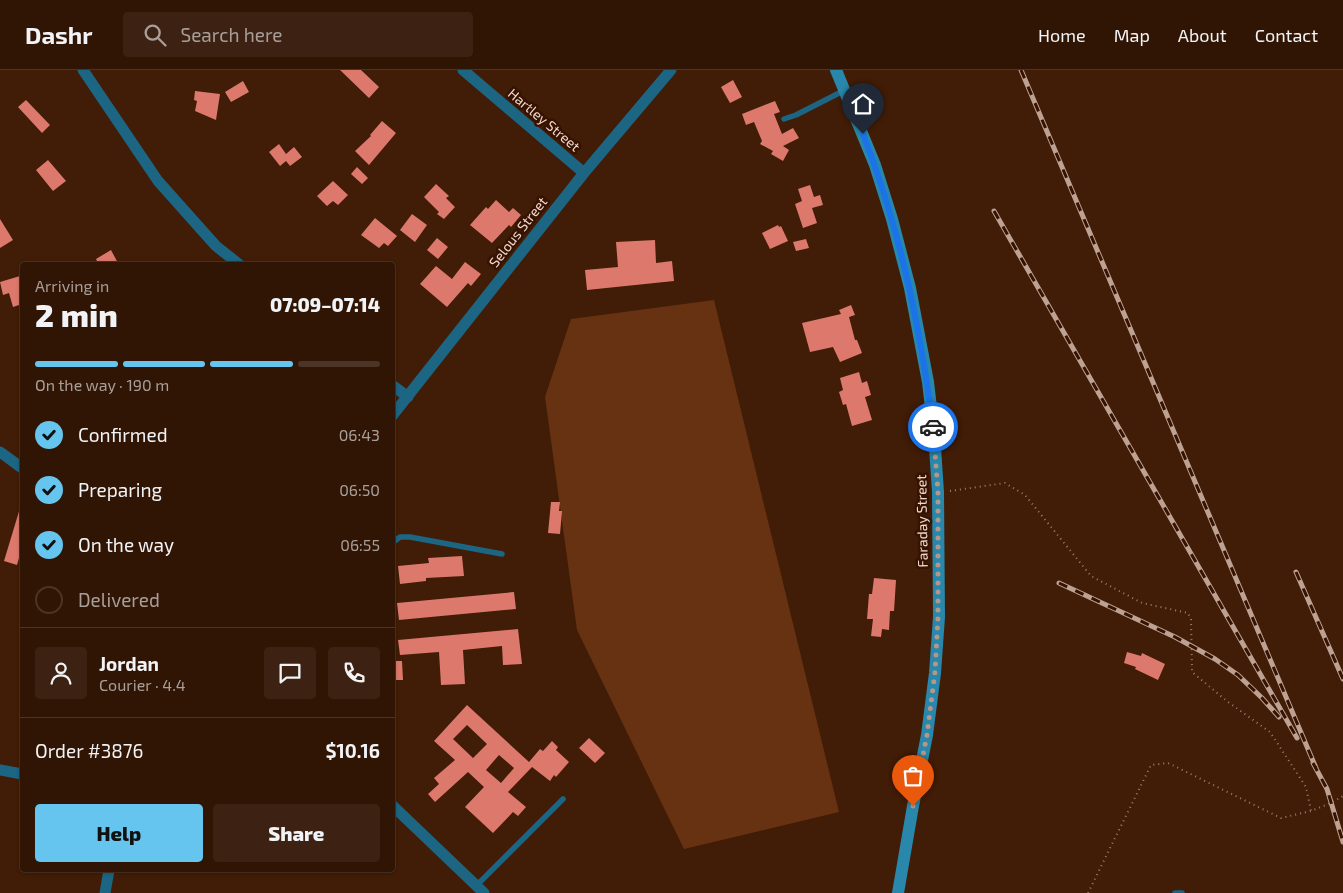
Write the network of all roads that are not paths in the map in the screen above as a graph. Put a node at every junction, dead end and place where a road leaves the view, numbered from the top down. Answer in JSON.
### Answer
{"nodes":[{"id":1,"x":82,"y":70,"type":"edge"},
{"id":2,"x":463,"y":70,"type":"edge"},
{"id":3,"x":671,"y":70,"type":"edge"},
{"id":4,"x":836,"y":70,"type":"edge"},
{"id":5,"x":845,"y":90,"type":"junction"},
{"id":6,"x":784,"y":119,"type":"dead end"},
{"id":7,"x":584,"y":173,"type":"junction"},
{"id":8,"x":236,"y":262,"type":"edge"},
{"id":9,"x":395,"y":387,"type":"edge"},
{"id":10,"x":408,"y":397,"type":"junction"},
{"id":11,"x":395,"y":412,"type":"edge"},
{"id":12,"x":0,"y":452,"type":"edge"},
{"id":13,"x":20,"y":467,"type":"edge"},
{"id":14,"x":395,"y":541,"type":"edge"},
{"id":15,"x":502,"y":554,"type":"dead end"},
{"id":16,"x":0,"y":770,"type":"edge"},
{"id":17,"x":20,"y":774,"type":"edge"},
{"id":18,"x":563,"y":799,"type":"dead end"},
{"id":19,"x":395,"y":808,"type":"edge"},
{"id":20,"x":109,"y":872,"type":"edge"},
{"id":21,"x":480,"y":889,"type":"edge"},
{"id":22,"x":105,"y":893,"type":"edge"},
{"id":23,"x":898,"y":893,"type":"edge"},
{"id":24,"x":1175,"y":893,"type":"edge"},
{"id":25,"x":1182,"y":893,"type":"edge"}],
"edges":[{"from":1,"to":8,"type":"street"},
{"from":2,"to":7,"type":"street","name":"Hartley Street"},
{"from":3,"to":7,"type":"street","name":"Selous Street"},
{"from":4,"to":5,"type":"street","name":"Faraday Street"},
{"from":5,"to":6,"type":"lane"},
{"from":5,"to":23,"type":"street","name":"Faraday Street"},
{"from":7,"to":10,"type":"street","name":"Selous Street"},
{"from":9,"to":10,"type":"street"},
{"from":10,"to":11,"type":"street","name":"Selous Street"},
{"from":12,"to":13,"type":"street"},
{"from":14,"to":15,"type":"lane"},
{"from":16,"to":17,"type":"street"},
{"from":18,"to":21,"type":"lane"},
{"from":19,"to":21,"type":"street"},
{"from":20,"to":22,"type":"street"},
{"from":24,"to":25,"type":"lane"}]}
